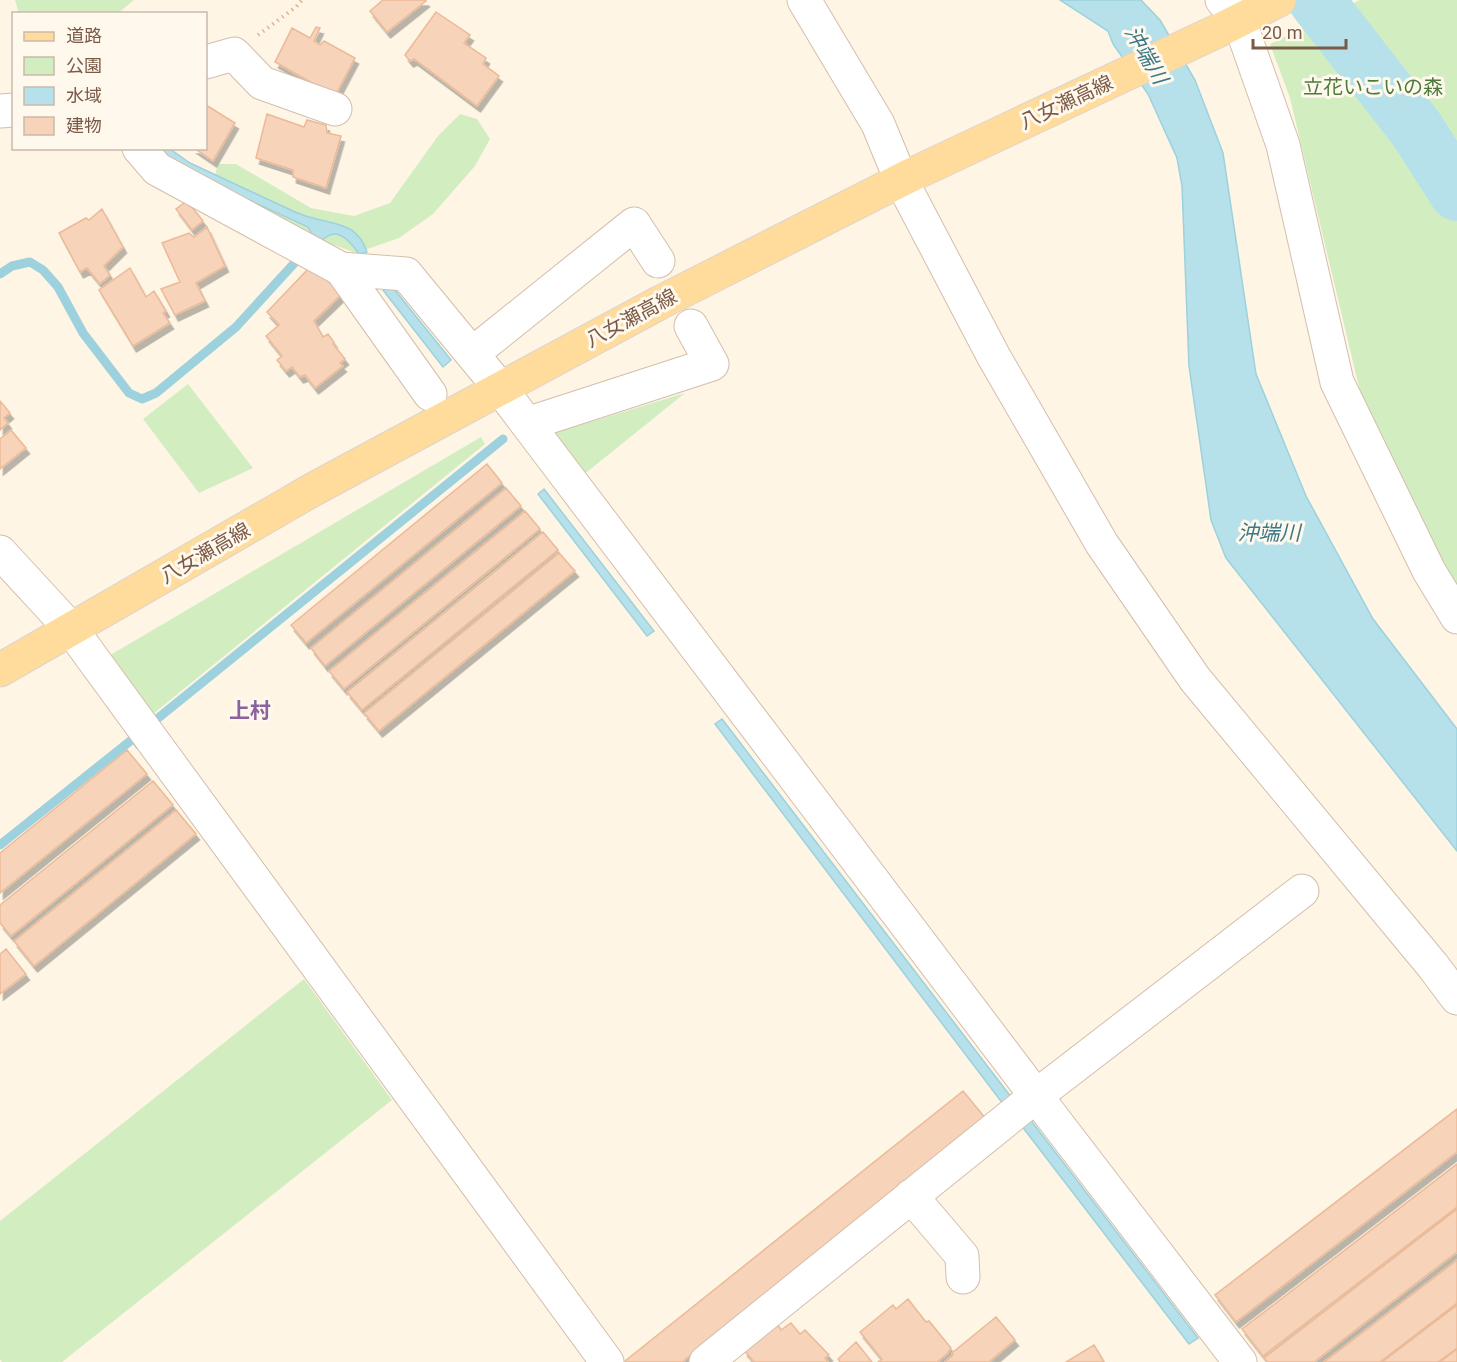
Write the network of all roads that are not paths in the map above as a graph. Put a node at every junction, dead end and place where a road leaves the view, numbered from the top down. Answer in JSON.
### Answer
{"nodes":[{"id":1,"x":804,"y":0,"type":"edge"},
{"id":2,"x":1276,"y":2,"type":"edge"},
{"id":3,"x":1229,"y":16,"type":"edge"},
{"id":4,"x":220,"y":58,"type":"edge"},
{"id":5,"x":335,"y":109,"type":"dead end"},
{"id":6,"x":141,"y":150,"type":"edge"},
{"id":7,"x":905,"y":178,"type":"junction"},
{"id":8,"x":658,"y":261,"type":"dead end"},
{"id":9,"x":341,"y":269,"type":"junction"},
{"id":10,"x":691,"y":326,"type":"dead end"},
{"id":11,"x":472,"y":354,"type":"junction"},
{"id":12,"x":500,"y":388,"type":"junction"},
{"id":13,"x":430,"y":394,"type":"dead end"},
{"id":14,"x":527,"y":424,"type":"junction"},
{"id":15,"x":0,"y":552,"type":"edge"},
{"id":16,"x":1457,"y":617,"type":"edge"},
{"id":17,"x":71,"y":629,"type":"junction"},
{"id":18,"x":0,"y":670,"type":"edge"},
{"id":19,"x":1302,"y":891,"type":"dead end"},
{"id":20,"x":1457,"y":998,"type":"edge"},
{"id":21,"x":1036,"y":1096,"type":"junction"},
{"id":22,"x":911,"y":1196,"type":"junction"},
{"id":23,"x":963,"y":1277,"type":"dead end"},
{"id":24,"x":608,"y":1362,"type":"edge"},
{"id":25,"x":706,"y":1362,"type":"edge"},
{"id":26,"x":1240,"y":1362,"type":"edge"}],
"edges":[{"from":1,"to":7,"type":"street"},
{"from":2,"to":3,"type":"main road","name":"八女瀬高線"},
{"from":3,"to":7,"type":"main road","name":"八女瀬高線"},
{"from":3,"to":16,"type":"street"},
{"from":4,"to":5,"type":"street"},
{"from":6,"to":9,"type":"street"},
{"from":7,"to":12,"type":"main road","name":"八女瀬高線"},
{"from":7,"to":20,"type":"street"},
{"from":8,"to":11,"type":"street"},
{"from":9,"to":11,"type":"street"},
{"from":9,"to":13,"type":"street"},
{"from":10,"to":14,"type":"street"},
{"from":11,"to":12,"type":"street"},
{"from":12,"to":14,"type":"street"},
{"from":12,"to":17,"type":"main road","name":"八女瀬高線"},
{"from":14,"to":21,"type":"street"},
{"from":15,"to":17,"type":"street"},
{"from":17,"to":18,"type":"main road","name":"八女瀬高線"},
{"from":17,"to":24,"type":"street"},
{"from":19,"to":21,"type":"street"},
{"from":21,"to":22,"type":"street"},
{"from":21,"to":26,"type":"street"},
{"from":22,"to":23,"type":"street"},
{"from":22,"to":25,"type":"street"}]}
